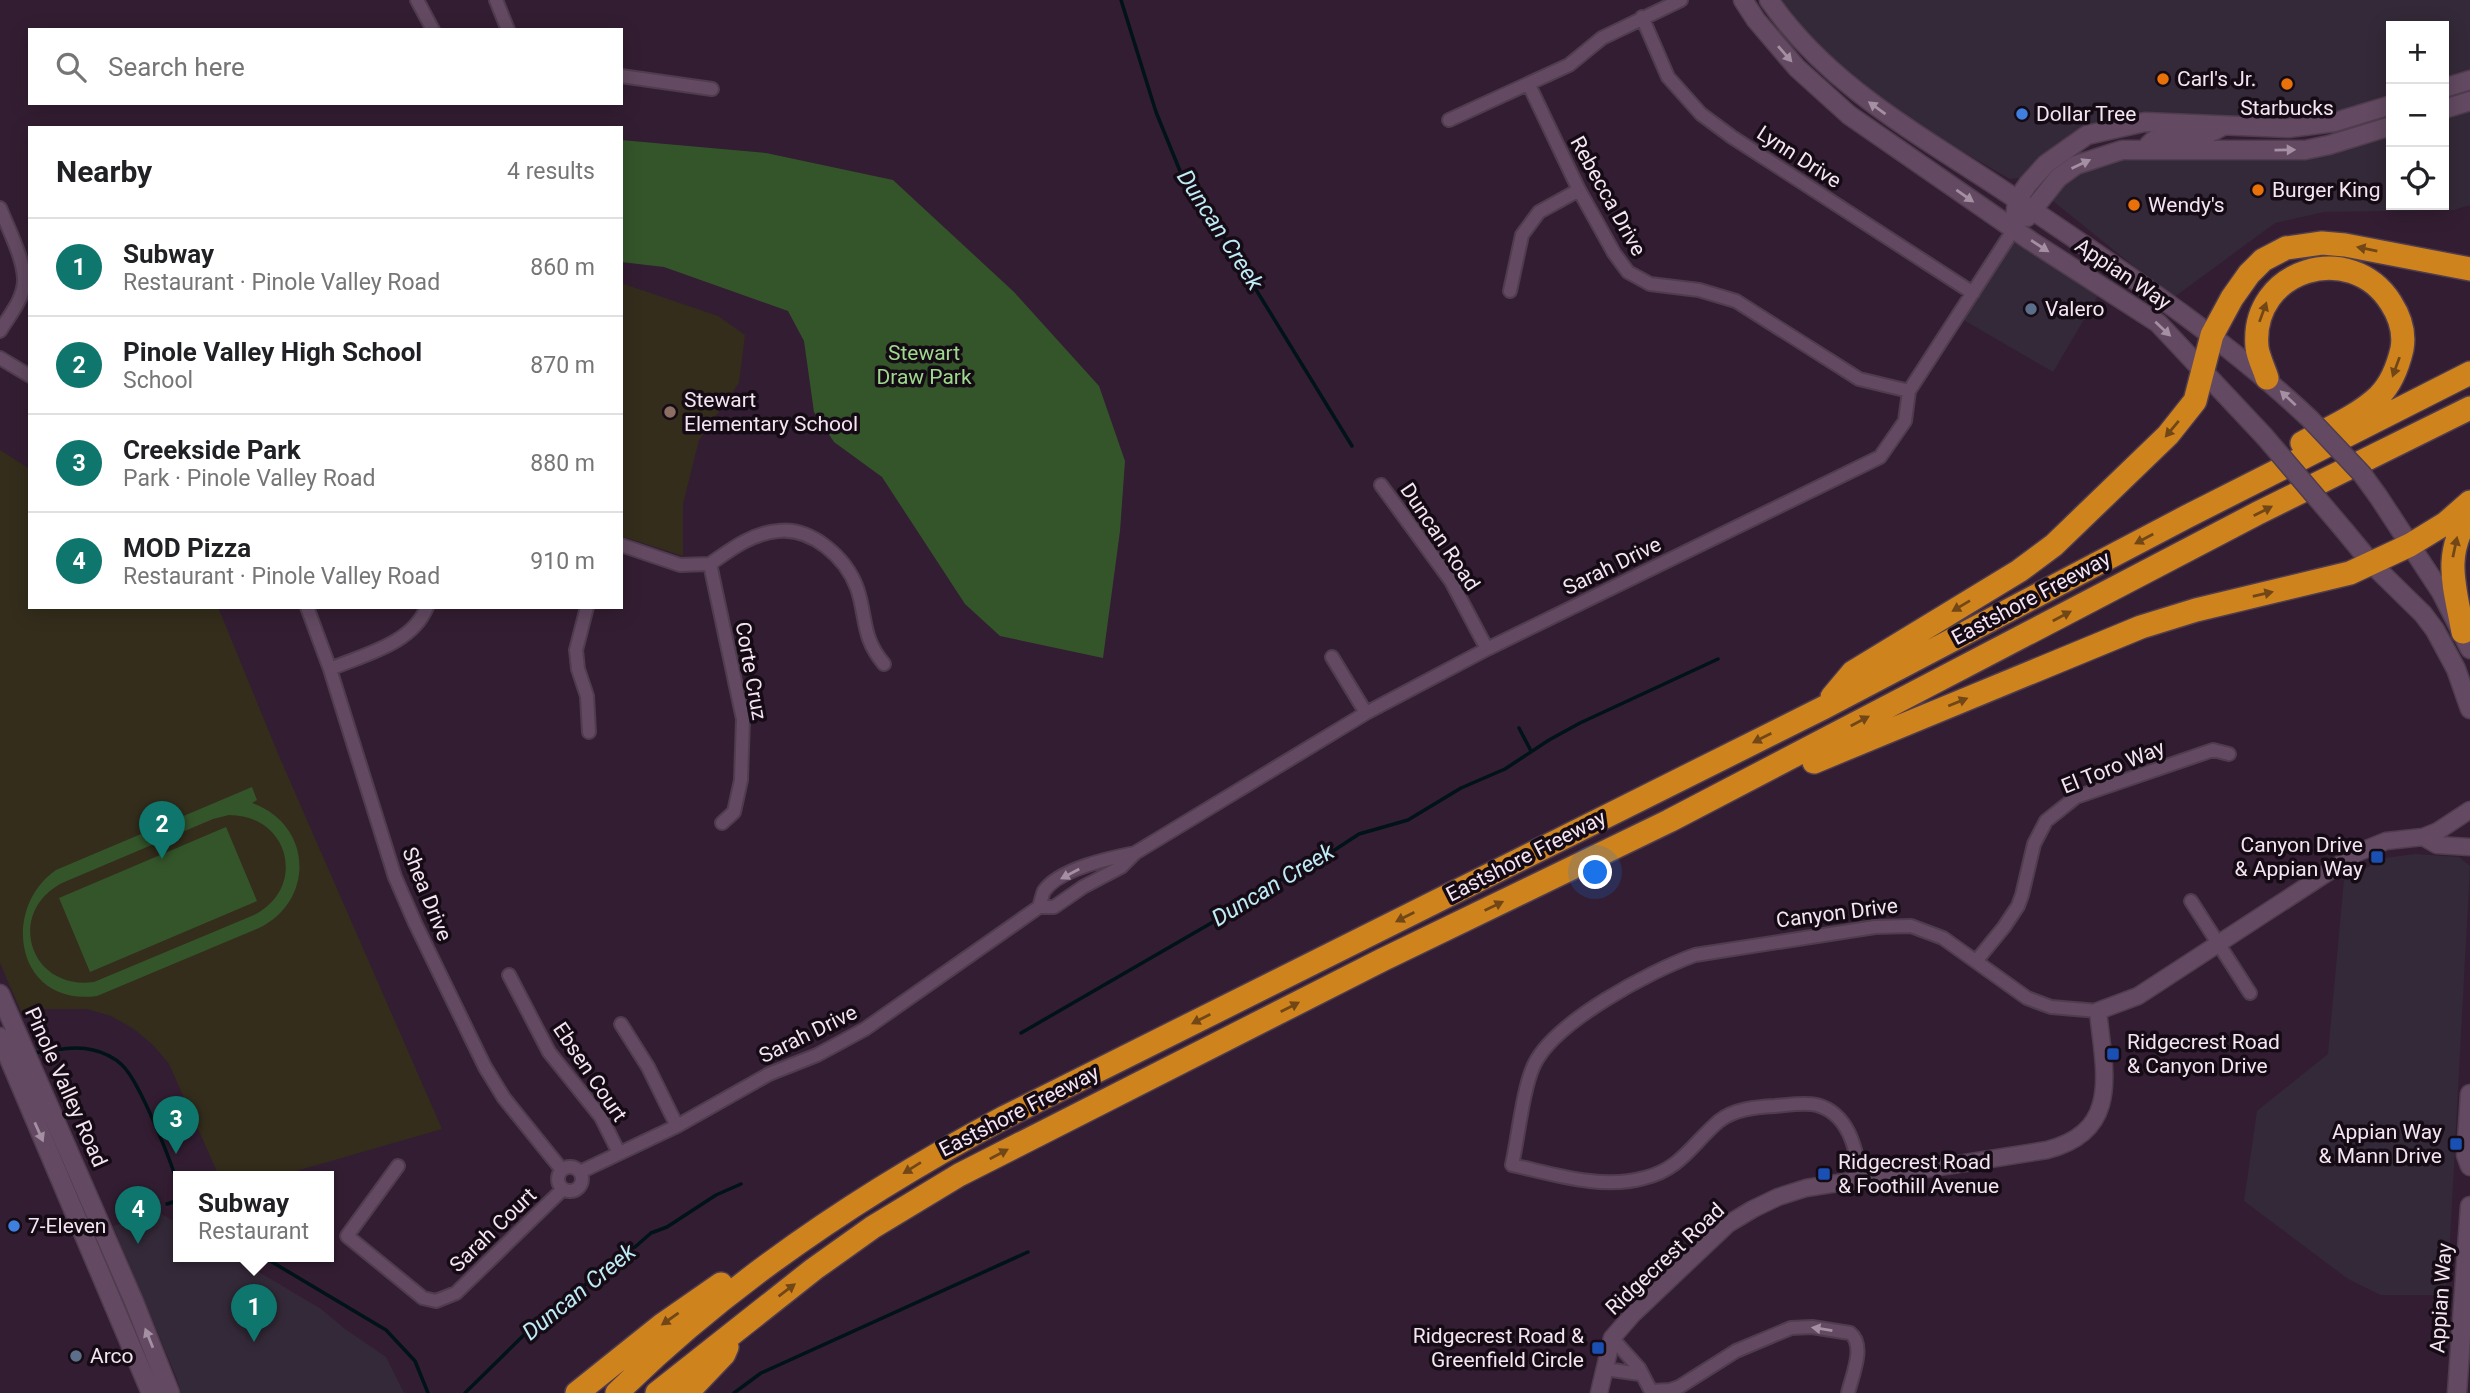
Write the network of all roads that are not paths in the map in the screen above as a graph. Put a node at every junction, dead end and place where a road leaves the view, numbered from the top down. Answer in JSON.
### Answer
{"nodes":[{"id":1,"x":417,"y":0,"type":"edge"},
{"id":2,"x":496,"y":0,"type":"edge"},
{"id":3,"x":1681,"y":0,"type":"edge"},
{"id":4,"x":1743,"y":0,"type":"edge"},
{"id":5,"x":1769,"y":0,"type":"edge"},
{"id":6,"x":1642,"y":18,"type":"junction"},
{"id":7,"x":432,"y":28,"type":"edge"},
{"id":8,"x":507,"y":28,"type":"edge"},
{"id":9,"x":623,"y":76,"type":"edge"},
{"id":10,"x":2470,"y":80,"type":"edge"},
{"id":11,"x":1529,"y":85,"type":"junction"},
{"id":12,"x":2449,"y":86,"type":"edge"},
{"id":13,"x":712,"y":89,"type":"dead end"},
{"id":14,"x":2470,"y":101,"type":"edge"},
{"id":15,"x":2386,"y":107,"type":"edge"},
{"id":16,"x":2449,"y":107,"type":"edge"},
{"id":17,"x":1449,"y":120,"type":"dead end"},
{"id":18,"x":2224,"y":125,"type":"junction"},
{"id":19,"x":2288,"y":128,"type":"junction"},
{"id":20,"x":2386,"y":128,"type":"edge"},
{"id":21,"x":2146,"y":149,"type":"junction"},
{"id":22,"x":2216,"y":149,"type":"junction"},
{"id":23,"x":1579,"y":190,"type":"junction"},
{"id":24,"x":2017,"y":200,"type":"junction"},
{"id":25,"x":0,"y":208,"type":"edge"},
{"id":26,"x":2034,"y":211,"type":"junction"},
{"id":27,"x":2014,"y":229,"type":"junction"},
{"id":28,"x":2470,"y":269,"type":"edge"},
{"id":29,"x":1510,"y":291,"type":"dead end"},
{"id":30,"x":1973,"y":293,"type":"junction"},
{"id":31,"x":0,"y":331,"type":"edge"},
{"id":32,"x":2212,"y":335,"type":"junction"},
{"id":33,"x":0,"y":358,"type":"edge"},
{"id":34,"x":2204,"y":369,"type":"junction"},
{"id":35,"x":2470,"y":373,"type":"edge"},
{"id":36,"x":28,"y":375,"type":"edge"},
{"id":37,"x":2267,"y":378,"type":"junction"},
{"id":38,"x":1909,"y":391,"type":"junction"},
{"id":39,"x":2470,"y":408,"type":"edge"},
{"id":40,"x":1381,"y":485,"type":"dead end"},
{"id":41,"x":2470,"y":502,"type":"edge"},
{"id":42,"x":2470,"y":514,"type":"edge"},
{"id":43,"x":2186,"y":517,"type":"junction"},
{"id":44,"x":2410,"y":545,"type":"junction"},
{"id":45,"x":623,"y":546,"type":"edge"},
{"id":46,"x":710,"y":564,"type":"junction"},
{"id":47,"x":2372,"y":564,"type":"junction"},
{"id":48,"x":308,"y":609,"type":"edge"},
{"id":49,"x":426,"y":609,"type":"edge"},
{"id":50,"x":586,"y":609,"type":"edge"},
{"id":51,"x":2466,"y":640,"type":"edge"},
{"id":52,"x":1487,"y":649,"type":"junction"},
{"id":53,"x":1332,"y":657,"type":"dead end"},
{"id":54,"x":884,"y":664,"type":"dead end"},
{"id":55,"x":330,"y":669,"type":"junction"},
{"id":56,"x":1823,"y":708,"type":"junction"},
{"id":57,"x":2470,"y":709,"type":"edge"},
{"id":58,"x":1366,"y":713,"type":"junction"},
{"id":59,"x":589,"y":732,"type":"dead end"},
{"id":60,"x":2229,"y":754,"type":"dead end"},
{"id":61,"x":2470,"y":810,"type":"edge"},
{"id":62,"x":1669,"y":821,"type":"junction"},
{"id":63,"x":722,"y":823,"type":"dead end"},
{"id":64,"x":2423,"y":837,"type":"junction"},
{"id":65,"x":2470,"y":847,"type":"edge"},
{"id":66,"x":1135,"y":853,"type":"junction"},
{"id":67,"x":2190,"y":901,"type":"dead end"},
{"id":68,"x":1039,"y":906,"type":"junction"},
{"id":69,"x":2218,"y":945,"type":"junction"},
{"id":70,"x":1977,"y":960,"type":"junction"},
{"id":71,"x":509,"y":975,"type":"dead end"},
{"id":72,"x":2250,"y":993,"type":"dead end"},
{"id":73,"x":0,"y":994,"type":"edge"},
{"id":74,"x":2098,"y":1011,"type":"junction"},
{"id":75,"x":621,"y":1024,"type":"dead end"},
{"id":76,"x":6,"y":1037,"type":"edge"},
{"id":77,"x":26,"y":1076,"type":"junction"},
{"id":78,"x":2470,"y":1094,"type":"edge"},
{"id":79,"x":677,"y":1126,"type":"junction"},
{"id":80,"x":619,"y":1153,"type":"junction"},
{"id":81,"x":398,"y":1166,"type":"dead end"},
{"id":82,"x":2470,"y":1166,"type":"edge"},
{"id":83,"x":562,"y":1170,"type":"junction"},
{"id":84,"x":580,"y":1172,"type":"junction"},
{"id":85,"x":1862,"y":1179,"type":"junction"},
{"id":86,"x":564,"y":1189,"type":"junction"},
{"id":87,"x":2470,"y":1206,"type":"edge"},
{"id":88,"x":792,"y":1248,"type":"junction"},
{"id":89,"x":733,"y":1331,"type":"junction"},
{"id":90,"x":1612,"y":1338,"type":"junction"},
{"id":91,"x":1605,"y":1368,"type":"junction"},
{"id":92,"x":1640,"y":1374,"type":"junction"},
{"id":93,"x":1652,"y":1392,"type":"edge"},
{"id":94,"x":151,"y":1393,"type":"edge"},
{"id":95,"x":170,"y":1393,"type":"edge"},
{"id":96,"x":577,"y":1393,"type":"edge"},
{"id":97,"x":617,"y":1393,"type":"edge"},
{"id":98,"x":657,"y":1393,"type":"edge"},
{"id":99,"x":687,"y":1393,"type":"edge"},
{"id":100,"x":1599,"y":1393,"type":"edge"},
{"id":101,"x":1848,"y":1393,"type":"edge"},
{"id":102,"x":2457,"y":1393,"type":"edge"}],
"edges":[{"from":1,"to":7,"type":"street"},
{"from":2,"to":8,"type":"street"},
{"from":3,"to":6,"type":"street"},
{"from":4,"to":27,"type":"main road","name":"Appian Way","one_way":true},
{"from":24,"to":5,"type":"main road","name":"Appian Way","one_way":true},
{"from":6,"to":11,"type":"street"},
{"from":6,"to":30,"type":"street","name":"Lynn Drive"},
{"from":9,"to":13,"type":"street"},
{"from":10,"to":12,"type":"main road"},
{"from":11,"to":17,"type":"street"},
{"from":11,"to":23,"type":"street","name":"Rebecca Drive"},
{"from":14,"to":16,"type":"main road"},
{"from":15,"to":19,"type":"main road"},
{"from":18,"to":19,"type":"main road"},
{"from":18,"to":21,"type":"main road"},
{"from":18,"to":24,"type":"main road"},
{"from":19,"to":22,"type":"main road"},
{"from":22,"to":20,"type":"main road","one_way":true},
{"from":21,"to":22,"type":"main road"},
{"from":26,"to":21,"type":"main road","one_way":true},
{"from":23,"to":29,"type":"street"},
{"from":23,"to":38,"type":"street","name":"Rebecca Drive"},
{"from":24,"to":26,"type":"main road","name":"Appian Way"},
{"from":24,"to":27,"type":"main road"},
{"from":25,"to":31,"type":"street"},
{"from":26,"to":27,"type":"main road"},
{"from":26,"to":32,"type":"main road","name":"Appian Way"},
{"from":27,"to":30,"type":"street","name":"Sarah Drive"},
{"from":27,"to":34,"type":"main road","name":"Appian Way","one_way":true},
{"from":28,"to":32,"type":"highway","one_way":true},
{"from":30,"to":38,"type":"street","name":"Sarah Drive"},
{"from":32,"to":34,"type":"highway"},
{"from":32,"to":37,"type":"main road","name":"Appian Way"},
{"from":33,"to":36,"type":"street"},
{"from":34,"to":47,"type":"main road","name":"Appian Way","bridge":true},
{"from":34,"to":56,"type":"highway","one_way":true},
{"from":35,"to":43,"type":"highway","name":"Eastshore Freeway"},
{"from":37,"to":43,"type":"highway","one_way":true},
{"from":44,"to":37,"type":"main road","name":"Appian Way","one_way":true,"bridge":true},
{"from":38,"to":52,"type":"street","name":"Sarah Drive"},
{"from":62,"to":39,"type":"highway","name":"Eastshore Freeway","one_way":true},
{"from":40,"to":52,"type":"street","name":"Duncan Road"},
{"from":41,"to":44,"type":"highway"},
{"from":51,"to":42,"type":"highway","one_way":true},
{"from":43,"to":56,"type":"highway","name":"Eastshore Freeway","one_way":true},
{"from":44,"to":47,"type":"highway"},
{"from":44,"to":51,"type":"main road","name":"Appian Way"},
{"from":45,"to":46,"type":"street"},
{"from":46,"to":54,"type":"street"},
{"from":46,"to":63,"type":"street","name":"Corte Cruz"},
{"from":47,"to":57,"type":"main road","name":"Appian Way"},
{"from":62,"to":47,"type":"highway","one_way":true},
{"from":48,"to":55,"type":"street","name":"Shea Drive"},
{"from":49,"to":55,"type":"street"},
{"from":50,"to":59,"type":"street"},
{"from":52,"to":58,"type":"street","name":"Sarah Drive"},
{"from":53,"to":58,"type":"street"},
{"from":55,"to":83,"type":"street","name":"Shea Drive"},
{"from":56,"to":88,"type":"highway","name":"Eastshore Freeway","one_way":true},
{"from":58,"to":66,"type":"street","name":"Sarah Drive"},
{"from":60,"to":70,"type":"street","name":"El Toro Way"},
{"from":61,"to":64,"type":"street","name":"Canyon Drive"},
{"from":89,"to":62,"type":"highway","name":"Eastshore Freeway","one_way":true},
{"from":64,"to":65,"type":"street","name":"Canyon Drive"},
{"from":64,"to":69,"type":"street","name":"Canyon Drive"},
{"from":66,"to":68,"type":"street","name":"Sarah Drive"},
{"from":66,"to":68,"type":"street","name":"Sarah Drive","one_way":true},
{"from":67,"to":69,"type":"street"},
{"from":68,"to":79,"type":"street","name":"Sarah Drive"},
{"from":69,"to":72,"type":"street"},
{"from":69,"to":74,"type":"street","name":"Canyon Drive"},
{"from":70,"to":74,"type":"street","name":"Canyon Drive"},
{"from":70,"to":85,"type":"street","name":"Canyon Drive"},
{"from":71,"to":80,"type":"street","name":"Ebsen Court"},
{"from":73,"to":76,"type":"main road","name":"Pinole Valley Road"},
{"from":74,"to":85,"type":"street","name":"Ridgecrest Road"},
{"from":75,"to":79,"type":"street"},
{"from":76,"to":77,"type":"main road","name":"Pinole Valley Road"},
{"from":77,"to":94,"type":"main road","name":"Pinole Valley Road","one_way":true},
{"from":95,"to":77,"type":"main road","name":"Pinole Valley Road","one_way":true},
{"from":78,"to":82,"type":"main road"},
{"from":79,"to":80,"type":"street","name":"Sarah Drive"},
{"from":80,"to":84,"type":"street","name":"Sarah Drive"},
{"from":81,"to":86,"type":"street","name":"Sarah Court"},
{"from":83,"to":84,"type":"street"},
{"from":83,"to":86,"type":"street"},
{"from":84,"to":86,"type":"street","name":"Sarah Drive"},
{"from":85,"to":90,"type":"street","name":"Ridgecrest Road"},
{"from":87,"to":102,"type":"main road","name":"Appian Way"},
{"from":88,"to":96,"type":"highway","one_way":true},
{"from":88,"to":97,"type":"highway","name":"Eastshore Freeway"},
{"from":89,"to":98,"type":"highway","name":"Eastshore Freeway"},
{"from":89,"to":99,"type":"highway"},
{"from":90,"to":91,"type":"street","name":"Ridgecrest Road"},
{"from":90,"to":92,"type":"street"},
{"from":91,"to":92,"type":"street"},
{"from":91,"to":100,"type":"street","name":"Ridgecrest Road"},
{"from":92,"to":93,"type":"street"},
{"from":101,"to":93,"type":"street","one_way":true}]}
